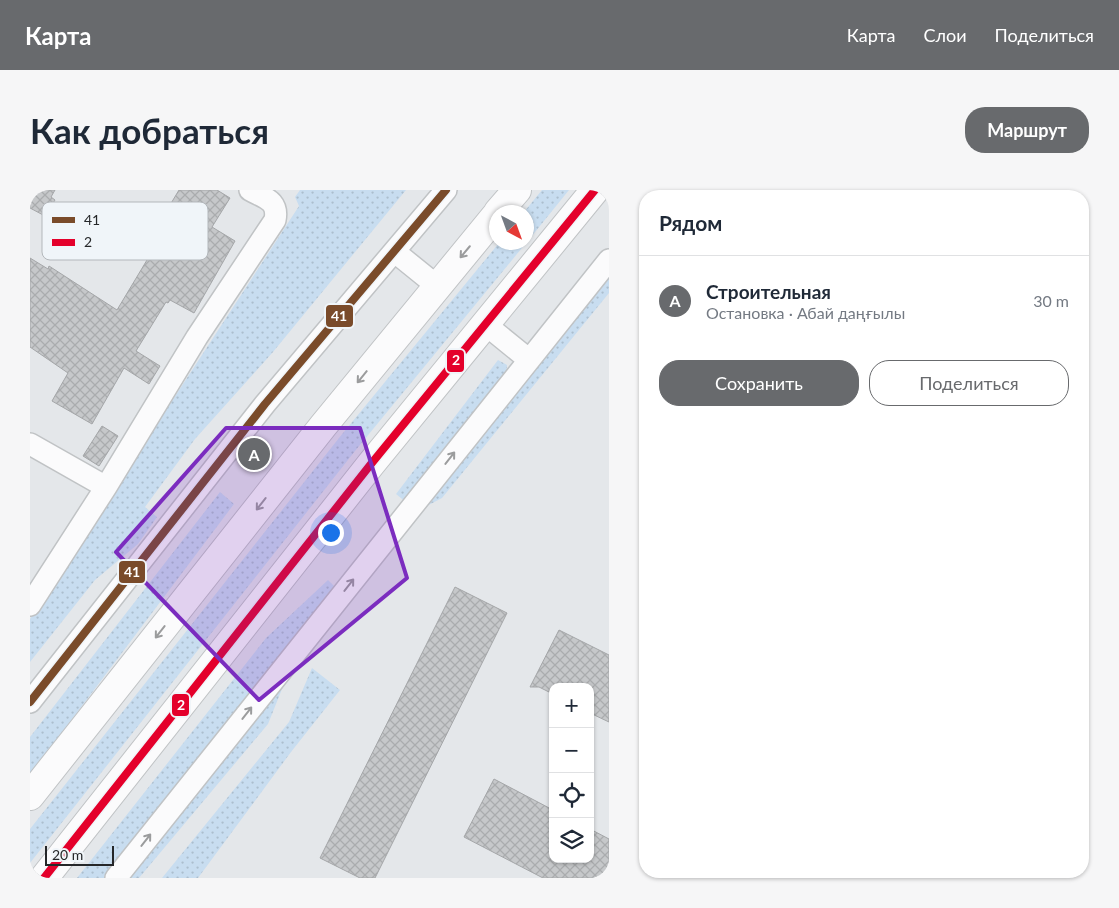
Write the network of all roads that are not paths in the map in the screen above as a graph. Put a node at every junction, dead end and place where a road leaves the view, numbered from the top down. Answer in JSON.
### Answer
{"nodes":[{"id":1,"x":250,"y":190,"type":"edge"},
{"id":2,"x":446,"y":190,"type":"edge"},
{"id":3,"x":516,"y":190,"type":"edge"},
{"id":4,"x":596,"y":190,"type":"edge"},
{"id":5,"x":504,"y":205,"type":"edge"},
{"id":6,"x":489,"y":223,"type":"edge"},
{"id":7,"x":395,"y":252,"type":"junction"},
{"id":8,"x":609,"y":260,"type":"edge"},
{"id":9,"x":438,"y":286,"type":"junction"},
{"id":10,"x":485,"y":324,"type":"junction"},
{"id":11,"x":528,"y":359,"type":"junction"},
{"id":12,"x":30,"y":444,"type":"edge"},
{"id":13,"x":106,"y":487,"type":"junction"},
{"id":14,"x":30,"y":605,"type":"edge"},
{"id":15,"x":30,"y":702,"type":"edge"},
{"id":16,"x":30,"y":796,"type":"edge"},
{"id":17,"x":44,"y":878,"type":"edge"},
{"id":18,"x":116,"y":878,"type":"edge"}],
"edges":[{"from":1,"to":13,"type":"street"},
{"from":2,"to":7,"type":"street"},
{"from":3,"to":5,"type":"main road"},
{"from":4,"to":10,"type":"main road"},
{"from":6,"to":9,"type":"main road","one_way":true},
{"from":7,"to":9,"type":"street"},
{"from":7,"to":15,"type":"street"},
{"from":8,"to":11,"type":"street"},
{"from":9,"to":16,"type":"main road","one_way":true},
{"from":10,"to":11,"type":"street"},
{"from":10,"to":17,"type":"main road"},
{"from":18,"to":11,"type":"street","one_way":true},
{"from":12,"to":13,"type":"street"},
{"from":13,"to":14,"type":"street"}]}
